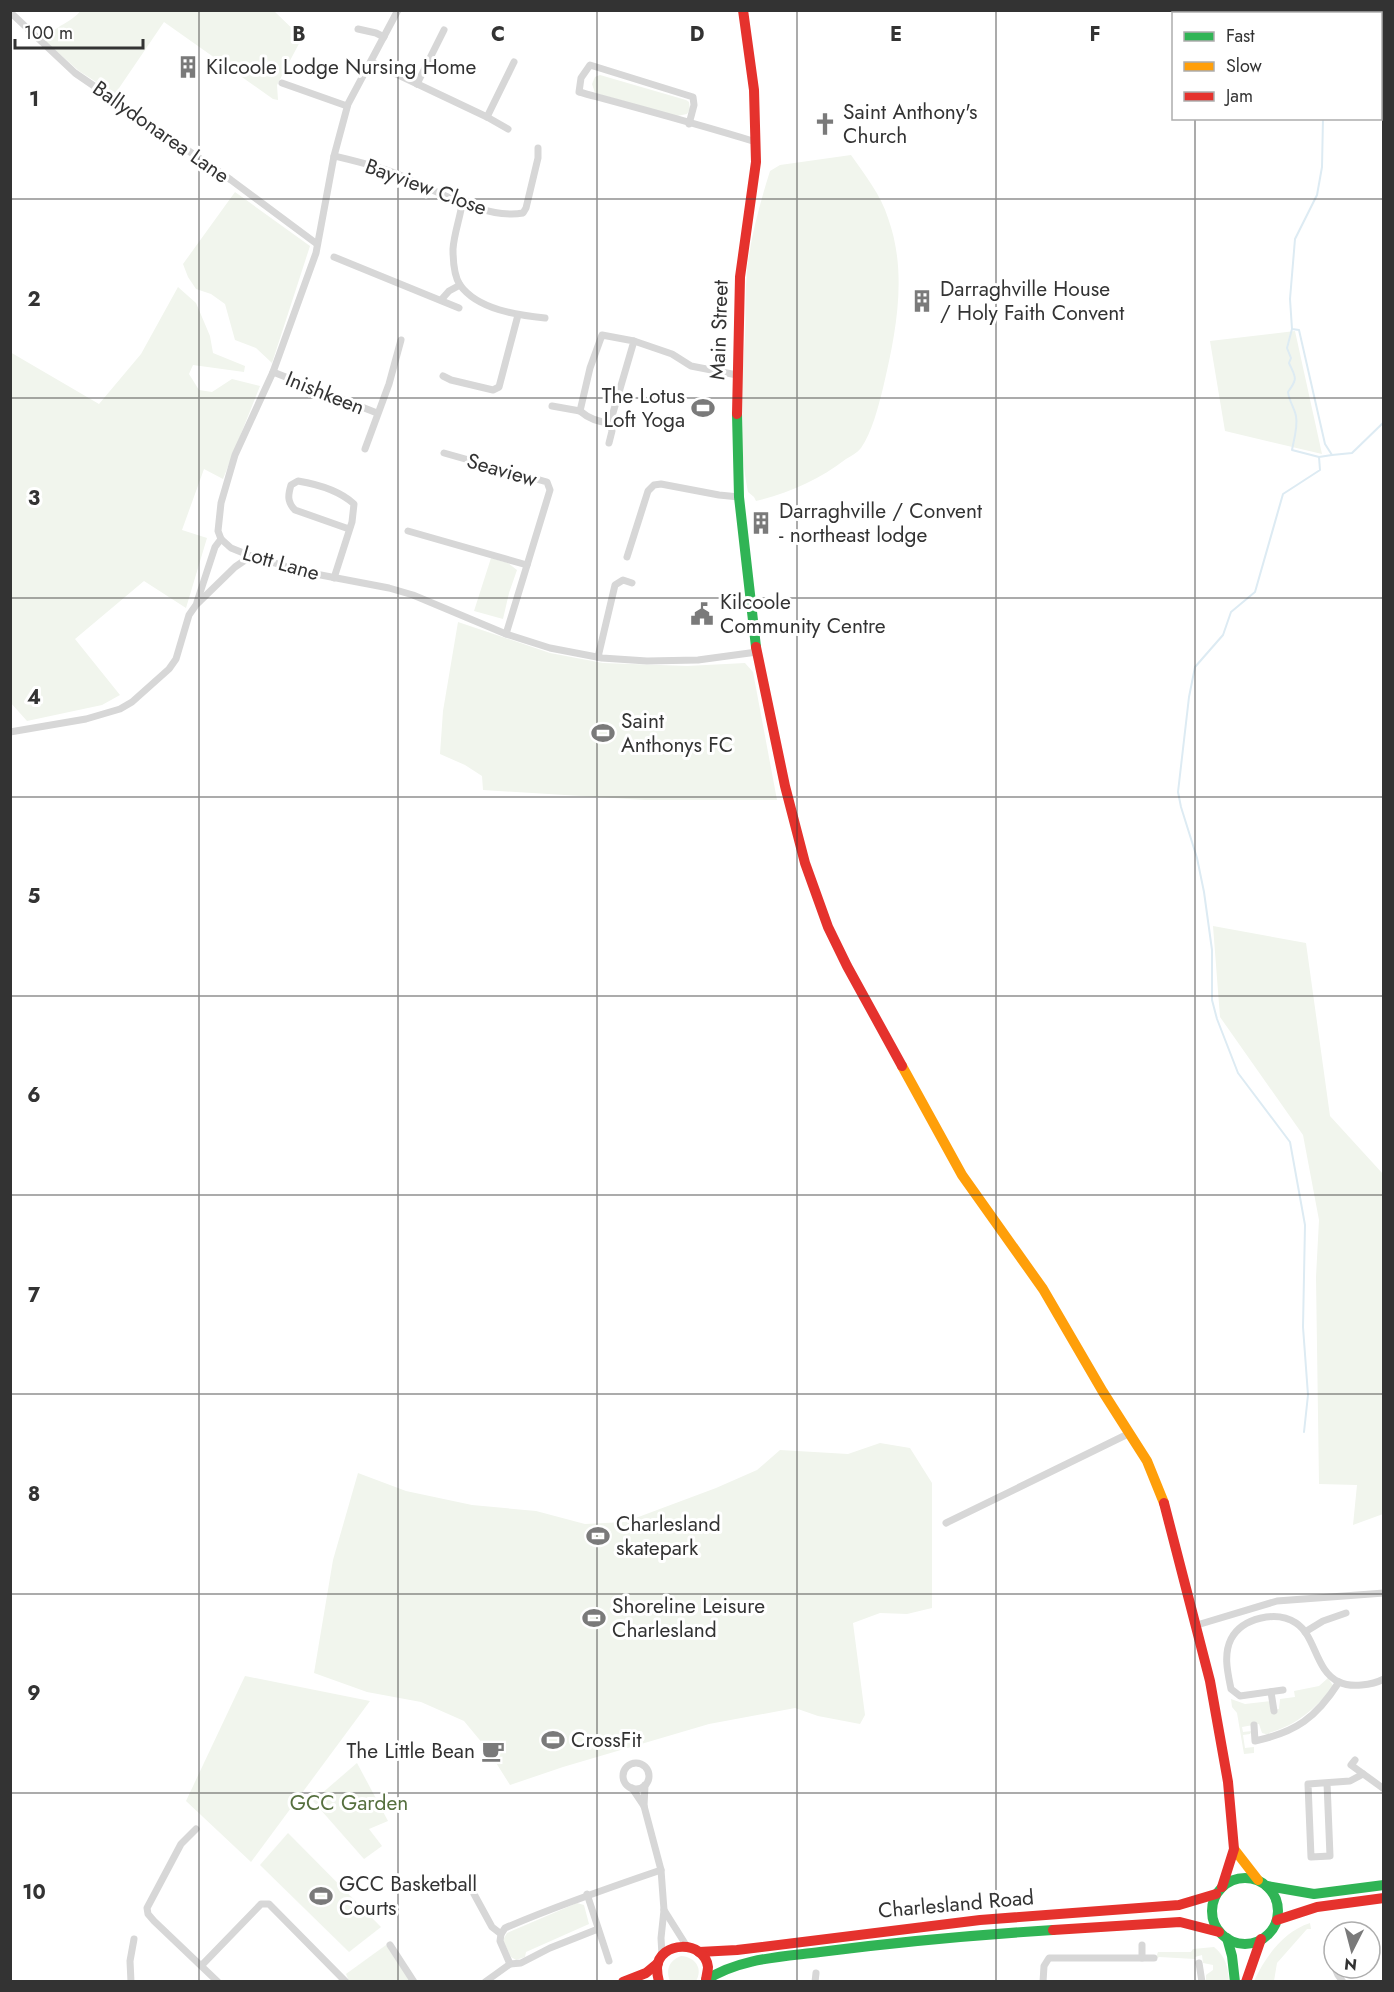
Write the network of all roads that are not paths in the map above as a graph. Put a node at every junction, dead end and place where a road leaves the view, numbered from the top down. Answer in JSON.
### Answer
{"nodes":[{"id":1,"x":398,"y":10,"type":"edge"},
{"id":2,"x":743,"y":10,"type":"edge"},
{"id":3,"x":10,"y":12,"type":"edge"},
{"id":4,"x":358,"y":29,"type":"dead end"},
{"id":5,"x":444,"y":30,"type":"dead end"},
{"id":6,"x":384,"y":37,"type":"junction"},
{"id":7,"x":371,"y":62,"type":"junction"},
{"id":8,"x":514,"y":62,"type":"dead end"},
{"id":9,"x":282,"y":83,"type":"dead end"},
{"id":10,"x":417,"y":84,"type":"junction"},
{"id":11,"x":347,"y":106,"type":"junction"},
{"id":12,"x":487,"y":117,"type":"junction"},
{"id":13,"x":689,"y":124,"type":"junction"},
{"id":14,"x":508,"y":129,"type":"dead end"},
{"id":15,"x":756,"y":142,"type":"junction"},
{"id":16,"x":538,"y":148,"type":"dead end"},
{"id":17,"x":334,"y":156,"type":"junction"},
{"id":18,"x":462,"y":204,"type":"junction"},
{"id":19,"x":317,"y":244,"type":"junction"},
{"id":20,"x":334,"y":257,"type":"dead end"},
{"id":21,"x":460,"y":285,"type":"junction"},
{"id":22,"x":441,"y":300,"type":"junction"},
{"id":23,"x":459,"y":308,"type":"dead end"},
{"id":24,"x":518,"y":315,"type":"junction"},
{"id":25,"x":545,"y":318,"type":"dead end"},
{"id":26,"x":401,"y":340,"type":"dead end"},
{"id":27,"x":634,"y":341,"type":"junction"},
{"id":28,"x":273,"y":372,"type":"junction"},
{"id":29,"x":737,"y":375,"type":"junction"},
{"id":30,"x":443,"y":376,"type":"dead end"},
{"id":31,"x":552,"y":406,"type":"dead end"},
{"id":32,"x":580,"y":411,"type":"junction"},
{"id":33,"x":377,"y":413,"type":"junction"},
{"id":34,"x":610,"y":423,"type":"junction"},
{"id":35,"x":609,"y":443,"type":"dead end"},
{"id":36,"x":365,"y":449,"type":"dead end"},
{"id":37,"x":444,"y":453,"type":"dead end"},
{"id":38,"x":739,"y":497,"type":"junction"},
{"id":39,"x":349,"y":529,"type":"junction"},
{"id":40,"x":408,"y":531,"type":"dead end"},
{"id":41,"x":221,"y":539,"type":"junction"},
{"id":42,"x":251,"y":556,"type":"junction"},
{"id":43,"x":627,"y":557,"type":"dead end"},
{"id":44,"x":527,"y":565,"type":"junction"},
{"id":45,"x":334,"y":578,"type":"junction"},
{"id":46,"x":632,"y":583,"type":"dead end"},
{"id":47,"x":196,"y":604,"type":"junction"},
{"id":48,"x":506,"y":634,"type":"junction"},
{"id":49,"x":757,"y":652,"type":"junction"},
{"id":50,"x":598,"y":657,"type":"junction"},
{"id":51,"x":10,"y":732,"type":"edge"},
{"id":52,"x":1130,"y":1433,"type":"junction"},
{"id":53,"x":946,"y":1523,"type":"dead end"},
{"id":54,"x":1383,"y":1593,"type":"edge"},
{"id":55,"x":1346,"y":1612,"type":"dead end"},
{"id":56,"x":1197,"y":1625,"type":"junction"},
{"id":57,"x":1305,"y":1632,"type":"junction"},
{"id":58,"x":1383,"y":1679,"type":"edge"},
{"id":59,"x":1339,"y":1682,"type":"junction"},
{"id":60,"x":1282,"y":1690,"type":"dead end"},
{"id":61,"x":1271,"y":1692,"type":"junction"},
{"id":62,"x":1274,"y":1711,"type":"dead end"},
{"id":63,"x":1254,"y":1725,"type":"dead end"},
{"id":64,"x":1355,"y":1760,"type":"dead end"},
{"id":65,"x":1363,"y":1774,"type":"junction"},
{"id":66,"x":1327,"y":1783,"type":"junction"},
{"id":67,"x":645,"y":1785,"type":"junction"},
{"id":68,"x":632,"y":1788,"type":"junction"},
{"id":69,"x":1383,"y":1789,"type":"edge"},
{"id":70,"x":644,"y":1806,"type":"junction"},
{"id":71,"x":196,"y":1829,"type":"dead end"},
{"id":72,"x":1234,"y":1849,"type":"junction"},
{"id":73,"x":661,"y":1870,"type":"junction"},
{"id":74,"x":1262,"y":1883,"type":"junction"},
{"id":75,"x":1383,"y":1885,"type":"edge"},
{"id":76,"x":1219,"y":1890,"type":"junction"},
{"id":77,"x":474,"y":1894,"type":"dead end"},
{"id":78,"x":587,"y":1894,"type":"junction"},
{"id":79,"x":1383,"y":1898,"type":"edge"},
{"id":80,"x":664,"y":1910,"type":"junction"},
{"id":81,"x":1277,"y":1920,"type":"junction"},
{"id":82,"x":598,"y":1929,"type":"junction"},
{"id":83,"x":501,"y":1934,"type":"junction"},
{"id":84,"x":1223,"y":1935,"type":"junction"},
{"id":85,"x":134,"y":1939,"type":"dead end"},
{"id":86,"x":1261,"y":1939,"type":"junction"},
{"id":87,"x":390,"y":1945,"type":"dead end"},
{"id":88,"x":686,"y":1945,"type":"junction"},
{"id":89,"x":1142,"y":1945,"type":"dead end"},
{"id":90,"x":699,"y":1952,"type":"junction"},
{"id":91,"x":1142,"y":1958,"type":"junction"},
{"id":92,"x":1154,"y":1958,"type":"dead end"},
{"id":93,"x":660,"y":1959,"type":"junction"},
{"id":94,"x":609,"y":1961,"type":"dead end"},
{"id":95,"x":1199,"y":1963,"type":"dead end"},
{"id":96,"x":510,"y":1964,"type":"junction"},
{"id":97,"x":202,"y":1965,"type":"junction"},
{"id":98,"x":706,"y":1981,"type":"edge"},
{"id":99,"x":131,"y":1982,"type":"edge"},
{"id":100,"x":218,"y":1982,"type":"edge"},
{"id":101,"x":346,"y":1982,"type":"edge"},
{"id":102,"x":414,"y":1982,"type":"edge"},
{"id":103,"x":485,"y":1982,"type":"edge"},
{"id":104,"x":623,"y":1982,"type":"edge"},
{"id":105,"x":659,"y":1982,"type":"edge"},
{"id":106,"x":1043,"y":1982,"type":"edge"},
{"id":107,"x":1202,"y":1982,"type":"edge"},
{"id":108,"x":1235,"y":1982,"type":"edge"},
{"id":109,"x":1246,"y":1982,"type":"edge"}],
"edges":[{"from":1,"to":6,"type":"street","name":"Lott Lane"},
{"from":2,"to":15,"type":"main road","name":"Main Street"},
{"from":3,"to":19,"type":"street","name":"Ballydonarea Lane"},
{"from":4,"to":6,"type":"street"},
{"from":5,"to":10,"type":"street"},
{"from":6,"to":7,"type":"street","name":"Lott Lane"},
{"from":7,"to":10,"type":"street"},
{"from":7,"to":11,"type":"street","name":"Lott Lane"},
{"from":8,"to":12,"type":"street"},
{"from":9,"to":11,"type":"street"},
{"from":10,"to":12,"type":"street"},
{"from":11,"to":17,"type":"street","name":"Lott Lane"},
{"from":12,"to":14,"type":"street"},
{"from":13,"to":13,"type":"street"},
{"from":13,"to":15,"type":"street"},
{"from":15,"to":29,"type":"main road","name":"Main Street"},
{"from":16,"to":18,"type":"street","name":"Bayview Close"},
{"from":17,"to":18,"type":"street","name":"Bayview Close"},
{"from":17,"to":19,"type":"street","name":"Lott Lane"},
{"from":18,"to":21,"type":"street"},
{"from":19,"to":28,"type":"street","name":"Lott Lane"},
{"from":20,"to":22,"type":"street"},
{"from":21,"to":22,"type":"street"},
{"from":21,"to":24,"type":"street"},
{"from":22,"to":23,"type":"street"},
{"from":24,"to":25,"type":"street"},
{"from":24,"to":30,"type":"street"},
{"from":26,"to":33,"type":"street","name":"Inishkeen"},
{"from":27,"to":29,"type":"street"},
{"from":27,"to":32,"type":"street"},
{"from":27,"to":34,"type":"street"},
{"from":28,"to":33,"type":"street","name":"Inishkeen"},
{"from":28,"to":41,"type":"street","name":"Lott Lane"},
{"from":29,"to":38,"type":"main road","name":"Main Street"},
{"from":31,"to":32,"type":"street"},
{"from":32,"to":34,"type":"street"},
{"from":33,"to":36,"type":"street","name":"Inishkeen"},
{"from":34,"to":35,"type":"street"},
{"from":37,"to":44,"type":"street","name":"Seaview"},
{"from":38,"to":43,"type":"street"},
{"from":38,"to":49,"type":"main road","name":"Main Street"},
{"from":39,"to":39,"type":"street"},
{"from":39,"to":45,"type":"street"},
{"from":40,"to":44,"type":"street"},
{"from":41,"to":42,"type":"street","name":"Lott Lane"},
{"from":41,"to":47,"type":"street"},
{"from":42,"to":45,"type":"street","name":"Lott Lane"},
{"from":42,"to":47,"type":"street"},
{"from":44,"to":48,"type":"street","name":"Seaview"},
{"from":45,"to":48,"type":"street","name":"Lott Lane"},
{"from":46,"to":50,"type":"street"},
{"from":47,"to":51,"type":"street"},
{"from":48,"to":50,"type":"street","name":"Lott Lane"},
{"from":49,"to":50,"type":"street","name":"Lott Lane"},
{"from":49,"to":52,"type":"main road","name":"Main Street"},
{"from":52,"to":53,"type":"street"},
{"from":52,"to":56,"type":"main road","name":"Main Street"},
{"from":54,"to":56,"type":"street"},
{"from":55,"to":57,"type":"street"},
{"from":56,"to":72,"type":"main road","name":"Main Street"},
{"from":57,"to":59,"type":"street"},
{"from":57,"to":61,"type":"street"},
{"from":58,"to":59,"type":"street"},
{"from":59,"to":63,"type":"street"},
{"from":60,"to":61,"type":"street"},
{"from":61,"to":62,"type":"street"},
{"from":64,"to":65,"type":"street"},
{"from":65,"to":66,"type":"street"},
{"from":65,"to":69,"type":"street"},
{"from":66,"to":66,"type":"street"},
{"from":67,"to":68,"type":"street"},
{"from":67,"to":68,"type":"street"},
{"from":67,"to":70,"type":"street"},
{"from":68,"to":70,"type":"street"},
{"from":70,"to":73,"type":"street"},
{"from":71,"to":97,"type":"street"},
{"from":72,"to":74,"type":"main road"},
{"from":72,"to":76,"type":"main road"},
{"from":73,"to":78,"type":"street"},
{"from":73,"to":80,"type":"street"},
{"from":74,"to":75,"type":"main road"},
{"from":74,"to":76,"type":"main road"},
{"from":74,"to":81,"type":"main road"},
{"from":76,"to":84,"type":"main road"},
{"from":76,"to":90,"type":"main road","name":"Charlesland Road"},
{"from":77,"to":83,"type":"street"},
{"from":78,"to":82,"type":"street"},
{"from":78,"to":83,"type":"street"},
{"from":79,"to":81,"type":"main road"},
{"from":80,"to":88,"type":"street"},
{"from":80,"to":93,"type":"street"},
{"from":81,"to":86,"type":"main road"},
{"from":82,"to":94,"type":"street"},
{"from":82,"to":96,"type":"street"},
{"from":83,"to":96,"type":"street"},
{"from":84,"to":86,"type":"main road"},
{"from":84,"to":98,"type":"main road","name":"Charlesland Road"},
{"from":84,"to":108,"type":"main road"},
{"from":85,"to":99,"type":"street"},
{"from":86,"to":109,"type":"main road"},
{"from":87,"to":102,"type":"street"},
{"from":88,"to":90,"type":"main road"},
{"from":88,"to":93,"type":"main road"},
{"from":89,"to":91,"type":"street"},
{"from":90,"to":98,"type":"main road"},
{"from":91,"to":92,"type":"street"},
{"from":91,"to":106,"type":"street"},
{"from":93,"to":104,"type":"main road"},
{"from":93,"to":105,"type":"main road"},
{"from":95,"to":107,"type":"street"},
{"from":96,"to":103,"type":"street"},
{"from":97,"to":100,"type":"street"},
{"from":97,"to":101,"type":"street"}]}
